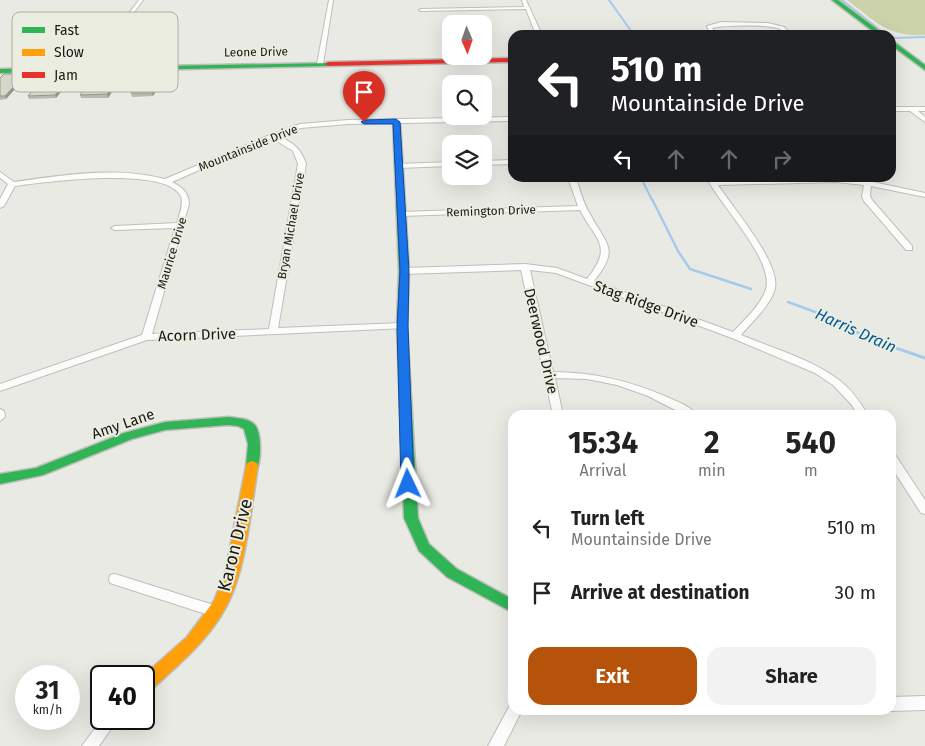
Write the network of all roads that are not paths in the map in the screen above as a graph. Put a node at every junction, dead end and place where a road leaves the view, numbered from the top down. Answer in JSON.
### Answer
{"nodes":[{"id":1,"x":141,"y":0,"type":"edge"},
{"id":2,"x":330,"y":0,"type":"edge"},
{"id":3,"x":524,"y":0,"type":"edge"},
{"id":4,"x":835,"y":0,"type":"edge"},
{"id":5,"x":527,"y":8,"type":"junction"},
{"id":6,"x":421,"y":10,"type":"dead end"},
{"id":7,"x":132,"y":12,"type":"edge"},
{"id":8,"x":537,"y":30,"type":"edge"},
{"id":9,"x":709,"y":30,"type":"edge"},
{"id":10,"x":784,"y":30,"type":"edge"},
{"id":11,"x":875,"y":30,"type":"edge"},
{"id":12,"x":896,"y":47,"type":"edge"},
{"id":13,"x":508,"y":60,"type":"edge"},
{"id":14,"x":320,"y":64,"type":"junction"},
{"id":15,"x":178,"y":67,"type":"edge"},
{"id":16,"x":925,"y":68,"type":"edge"},
{"id":17,"x":896,"y":109,"type":"edge"},
{"id":18,"x":912,"y":109,"type":"junction"},
{"id":19,"x":925,"y":109,"type":"edge"},
{"id":20,"x":508,"y":119,"type":"edge"},
{"id":21,"x":925,"y":120,"type":"edge"},
{"id":22,"x":396,"y":122,"type":"junction"},
{"id":23,"x":272,"y":136,"type":"junction"},
{"id":24,"x":508,"y":162,"type":"edge"},
{"id":25,"x":492,"y":163,"type":"edge"},
{"id":26,"x":442,"y":164,"type":"edge"},
{"id":27,"x":398,"y":166,"type":"junction"},
{"id":28,"x":0,"y":174,"type":"edge"},
{"id":29,"x":165,"y":182,"type":"junction"},
{"id":30,"x":573,"y":182,"type":"edge"},
{"id":31,"x":712,"y":182,"type":"edge"},
{"id":32,"x":857,"y":182,"type":"edge"},
{"id":33,"x":868,"y":183,"type":"junction"},
{"id":34,"x":12,"y":184,"type":"junction"},
{"id":35,"x":925,"y":195,"type":"edge"},
{"id":36,"x":0,"y":206,"type":"edge"},
{"id":37,"x":582,"y":208,"type":"junction"},
{"id":38,"x":400,"y":214,"type":"junction"},
{"id":39,"x":180,"y":225,"type":"junction"},
{"id":40,"x":115,"y":228,"type":"dead end"},
{"id":41,"x":909,"y":248,"type":"dead end"},
{"id":42,"x":525,"y":267,"type":"junction"},
{"id":43,"x":404,"y":271,"type":"junction"},
{"id":44,"x":588,"y":283,"type":"junction"},
{"id":45,"x":402,"y":326,"type":"junction"},
{"id":46,"x":273,"y":332,"type":"junction"},
{"id":47,"x":735,"y":336,"type":"junction"},
{"id":48,"x":146,"y":337,"type":"junction"},
{"id":49,"x":548,"y":375,"type":"junction"},
{"id":50,"x":0,"y":388,"type":"edge"},
{"id":51,"x":557,"y":410,"type":"edge"},
{"id":52,"x":684,"y":410,"type":"edge"},
{"id":53,"x":860,"y":410,"type":"edge"},
{"id":54,"x":0,"y":413,"type":"edge"},
{"id":55,"x":0,"y":417,"type":"edge"},
{"id":56,"x":254,"y":434,"type":"joint"},
{"id":57,"x":896,"y":465,"type":"edge"},
{"id":58,"x":0,"y":479,"type":"edge"},
{"id":59,"x":925,"y":510,"type":"edge"},
{"id":60,"x":115,"y":579,"type":"dead end"},
{"id":61,"x":508,"y":604,"type":"edge"},
{"id":62,"x":215,"y":610,"type":"junction"},
{"id":63,"x":155,"y":676,"type":"edge"},
{"id":64,"x":925,"y":703,"type":"edge"},
{"id":65,"x":896,"y":704,"type":"edge"},
{"id":66,"x":512,"y":715,"type":"edge"},
{"id":67,"x":103,"y":730,"type":"edge"},
{"id":68,"x":90,"y":746,"type":"edge"},
{"id":69,"x":496,"y":746,"type":"edge"}],
"edges":[{"from":1,"to":7,"type":"street"},
{"from":2,"to":14,"type":"street"},
{"from":3,"to":5,"type":"street"},
{"from":4,"to":11,"type":"street"},
{"from":5,"to":6,"type":"street"},
{"from":5,"to":8,"type":"street"},
{"from":9,"to":10,"type":"street"},
{"from":12,"to":16,"type":"street"},
{"from":13,"to":14,"type":"street","name":"Leone Drive"},
{"from":14,"to":15,"type":"street","name":"Leone Drive"},
{"from":17,"to":18,"type":"street"},
{"from":18,"to":19,"type":"street"},
{"from":18,"to":21,"type":"street"},
{"from":20,"to":22,"type":"street","name":"Mountainside Drive"},
{"from":22,"to":23,"type":"street","name":"Mountainside Drive"},
{"from":22,"to":27,"type":"street"},
{"from":23,"to":29,"type":"street","name":"Mountainside Drive"},
{"from":23,"to":46,"type":"street","name":"Bryan Michael Drive"},
{"from":24,"to":25,"type":"street"},
{"from":26,"to":27,"type":"street"},
{"from":27,"to":38,"type":"street"},
{"from":28,"to":34,"type":"street"},
{"from":29,"to":34,"type":"street","name":"Maurice Drive"},
{"from":29,"to":39,"type":"street","name":"Maurice Drive"},
{"from":30,"to":37,"type":"street"},
{"from":31,"to":47,"type":"street"},
{"from":32,"to":33,"type":"street"},
{"from":33,"to":35,"type":"street"},
{"from":33,"to":41,"type":"street"},
{"from":34,"to":36,"type":"street"},
{"from":37,"to":38,"type":"street","name":"Remington Drive"},
{"from":37,"to":44,"type":"street"},
{"from":38,"to":43,"type":"street"},
{"from":39,"to":40,"type":"street"},
{"from":39,"to":48,"type":"street","name":"Maurice Drive"},
{"from":42,"to":43,"type":"street","name":"Stag Ridge Drive"},
{"from":42,"to":44,"type":"street","name":"Stag Ridge Drive"},
{"from":42,"to":49,"type":"street","name":"Deerwood Drive"},
{"from":43,"to":45,"type":"street"},
{"from":44,"to":47,"type":"street","name":"Stag Ridge Drive"},
{"from":45,"to":46,"type":"street","name":"Acorn Drive"},
{"from":45,"to":61,"type":"street"},
{"from":46,"to":48,"type":"street","name":"Acorn Drive"},
{"from":47,"to":53,"type":"street","name":"Stag Ridge Drive"},
{"from":48,"to":50,"type":"street","name":"Acorn Drive"},
{"from":49,"to":51,"type":"street","name":"Deerwood Drive"},
{"from":49,"to":52,"type":"street"},
{"from":54,"to":55,"type":"street"},
{"from":56,"to":58,"type":"street","name":"Amy Lane"},
{"from":56,"to":62,"type":"street","name":"Karon Drive"},
{"from":57,"to":59,"type":"street"},
{"from":60,"to":62,"type":"street"},
{"from":62,"to":63,"type":"street","name":"Karon Drive"},
{"from":64,"to":65,"type":"street"},
{"from":66,"to":69,"type":"street"},
{"from":67,"to":68,"type":"street"}]}
